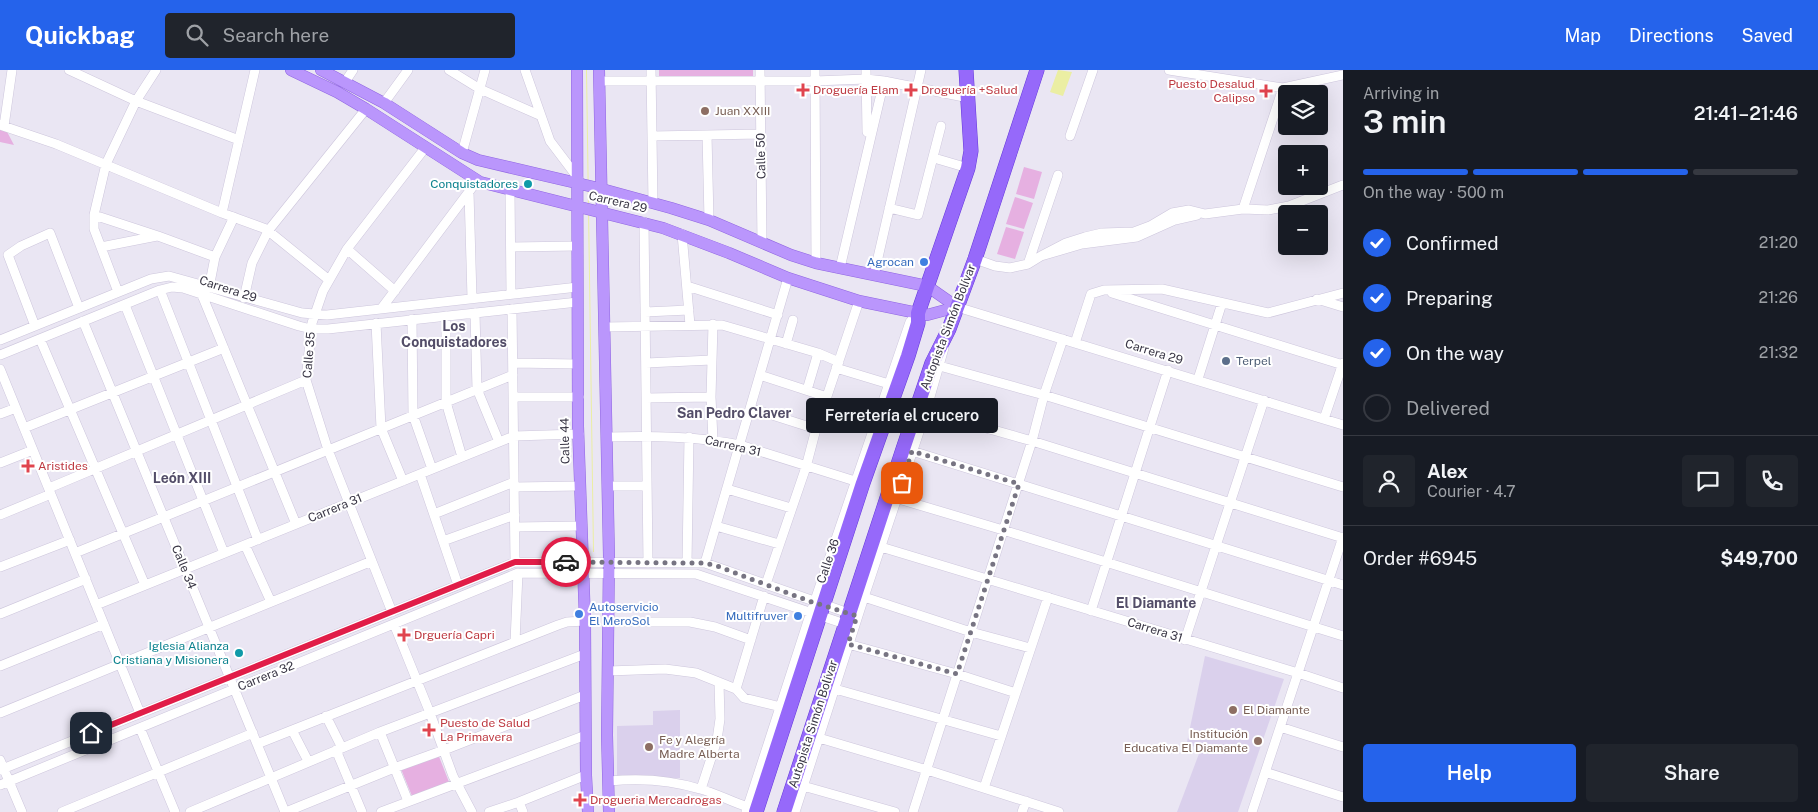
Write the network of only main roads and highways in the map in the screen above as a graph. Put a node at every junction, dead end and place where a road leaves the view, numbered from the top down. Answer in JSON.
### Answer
{"nodes":[{"id":1,"x":291,"y":70,"type":"edge"},
{"id":2,"x":321,"y":70,"type":"edge"},
{"id":3,"x":577,"y":70,"type":"edge"},
{"id":4,"x":966,"y":70,"type":"edge"},
{"id":5,"x":1037,"y":70,"type":"edge"},
{"id":6,"x":599,"y":76,"type":"edge"},
{"id":7,"x":579,"y":181,"type":"junction"},
{"id":8,"x":599,"y":188,"type":"junction"},
{"id":9,"x":578,"y":208,"type":"junction"},
{"id":10,"x":600,"y":212,"type":"junction"},
{"id":11,"x":927,"y":286,"type":"junction"},
{"id":12,"x":957,"y":307,"type":"junction"},
{"id":13,"x":918,"y":313,"type":"junction"},
{"id":14,"x":788,"y":684,"type":"road end"},
{"id":15,"x":794,"y":698,"type":"junction"},
{"id":16,"x":750,"y":810,"type":"edge"},
{"id":17,"x":586,"y":812,"type":"edge"},
{"id":18,"x":609,"y":812,"type":"edge"},
{"id":19,"x":784,"y":812,"type":"edge"}],
"edges":[{"from":1,"to":9,"type":"main road","name":"Carrera 29"},
{"from":2,"to":7,"type":"main road","name":"Carrera 29"},
{"from":3,"to":7,"type":"main road","name":"Calle 44"},
{"from":4,"to":11,"type":"highway","name":"Autopista Simón Bolívar"},
{"from":5,"to":12,"type":"highway","name":"Autopista Simón Bolívar"},
{"from":6,"to":8,"type":"main road"},
{"from":7,"to":8,"type":"main road","name":"Carrera 29"},
{"from":7,"to":9,"type":"main road","name":"Calle 44"},
{"from":8,"to":10,"type":"main road"},
{"from":8,"to":11,"type":"main road","name":"Carrera 29"},
{"from":9,"to":10,"type":"main road","name":"Carrera 29"},
{"from":9,"to":17,"type":"main road","name":"Calle 44"},
{"from":10,"to":13,"type":"main road","name":"Carrera 29"},
{"from":10,"to":18,"type":"main road"},
{"from":11,"to":12,"type":"main road","name":"Carrera 29"},
{"from":11,"to":13,"type":"highway","name":"Autopista Simón Bolívar"},
{"from":12,"to":13,"type":"main road","name":"Carrera 29"},
{"from":12,"to":19,"type":"highway","name":"Autopista Simón Bolívar"},
{"from":13,"to":15,"type":"highway","name":"Autopista Simón Bolívar"},
{"from":14,"to":15,"type":"highway"},
{"from":15,"to":16,"type":"highway","name":"Autopista Simón Bolívar"}]}
